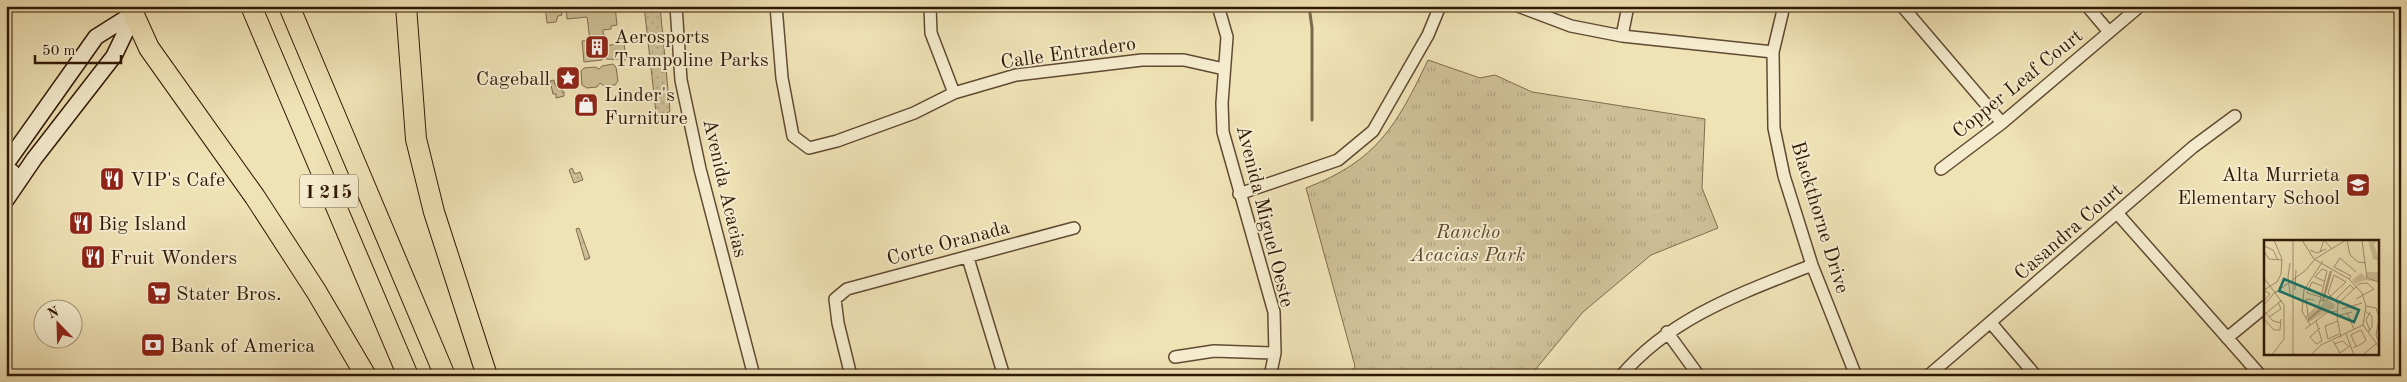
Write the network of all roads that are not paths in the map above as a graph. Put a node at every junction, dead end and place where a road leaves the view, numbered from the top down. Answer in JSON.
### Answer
{"nodes":[{"id":1,"x":251,"y":6,"type":"edge"},
{"id":2,"x":289,"y":6,"type":"edge"},
{"id":3,"x":406,"y":6,"type":"edge"},
{"id":4,"x":676,"y":6,"type":"edge"},
{"id":5,"x":776,"y":6,"type":"edge"},
{"id":6,"x":930,"y":6,"type":"edge"},
{"id":7,"x":1218,"y":6,"type":"edge"},
{"id":8,"x":1440,"y":6,"type":"edge"},
{"id":9,"x":1518,"y":6,"type":"edge"},
{"id":10,"x":1628,"y":6,"type":"edge"},
{"id":11,"x":1784,"y":6,"type":"edge"},
{"id":12,"x":1902,"y":6,"type":"edge"},
{"id":13,"x":2087,"y":6,"type":"edge"},
{"id":14,"x":2140,"y":6,"type":"edge"},
{"id":15,"x":134,"y":8,"type":"edge"},
{"id":16,"x":2109,"y":32,"type":"junction"},
{"id":17,"x":1622,"y":36,"type":"junction"},
{"id":18,"x":1774,"y":52,"type":"junction"},
{"id":19,"x":1224,"y":69,"type":"junction"},
{"id":20,"x":954,"y":93,"type":"junction"},
{"id":21,"x":2235,"y":116,"type":"dead end"},
{"id":22,"x":2002,"y":123,"type":"junction"},
{"id":23,"x":6,"y":164,"type":"edge"},
{"id":24,"x":6,"y":169,"type":"edge"},
{"id":25,"x":1941,"y":169,"type":"dead end"},
{"id":26,"x":6,"y":181,"type":"edge"},
{"id":27,"x":1239,"y":194,"type":"junction"},
{"id":28,"x":6,"y":200,"type":"edge"},
{"id":29,"x":2117,"y":213,"type":"junction"},
{"id":30,"x":1074,"y":228,"type":"dead end"},
{"id":31,"x":968,"y":258,"type":"junction"},
{"id":32,"x":1812,"y":265,"type":"junction"},
{"id":33,"x":2264,"y":308,"type":"edge"},
{"id":34,"x":1991,"y":323,"type":"junction"},
{"id":35,"x":1667,"y":332,"type":"junction"},
{"id":36,"x":2227,"y":338,"type":"junction"},
{"id":37,"x":1275,"y":353,"type":"junction"},
{"id":38,"x":1175,"y":357,"type":"dead end"},
{"id":39,"x":366,"y":376,"type":"edge"},
{"id":40,"x":408,"y":376,"type":"edge"},
{"id":41,"x":445,"y":376,"type":"edge"},
{"id":42,"x":487,"y":376,"type":"edge"},
{"id":43,"x":754,"y":376,"type":"edge"},
{"id":44,"x":852,"y":376,"type":"edge"},
{"id":45,"x":1004,"y":376,"type":"edge"},
{"id":46,"x":1270,"y":376,"type":"edge"},
{"id":47,"x":1622,"y":376,"type":"edge"},
{"id":48,"x":1699,"y":376,"type":"edge"},
{"id":49,"x":1856,"y":376,"type":"edge"},
{"id":50,"x":1928,"y":376,"type":"edge"},
{"id":51,"x":2036,"y":376,"type":"edge"},
{"id":52,"x":2261,"y":376,"type":"edge"}],
"edges":[{"from":1,"to":40,"type":"highway","number":"I 215"},
{"from":2,"to":41,"type":"highway","number":"I 215"},
{"from":3,"to":42,"type":"highway"},
{"from":4,"to":43,"type":"street","name":"Avenida Acacias"},
{"from":5,"to":20,"type":"street","name":"Calle Entradero"},
{"from":6,"to":20,"type":"street"},
{"from":7,"to":19,"type":"street","name":"Avenida Miguel Oeste"},
{"from":8,"to":27,"type":"street"},
{"from":9,"to":17,"type":"street"},
{"from":10,"to":17,"type":"street"},
{"from":11,"to":18,"type":"street","name":"Blackthorne Drive"},
{"from":12,"to":22,"type":"street"},
{"from":13,"to":16,"type":"street"},
{"from":14,"to":16,"type":"street","name":"Copper Leaf Court"},
{"from":15,"to":23,"type":"main road"},
{"from":15,"to":28,"type":"main road"},
{"from":15,"to":39,"type":"highway"},
{"from":16,"to":22,"type":"street","name":"Copper Leaf Court"},
{"from":17,"to":18,"type":"street"},
{"from":18,"to":32,"type":"street","name":"Blackthorne Drive"},
{"from":19,"to":20,"type":"street","name":"Calle Entradero"},
{"from":19,"to":27,"type":"street","name":"Avenida Miguel Oeste"},
{"from":21,"to":29,"type":"street","name":"Casandra Court"},
{"from":22,"to":25,"type":"street","name":"Copper Leaf Court"},
{"from":24,"to":26,"type":"main road"},
{"from":27,"to":37,"type":"street","name":"Avenida Miguel Oeste"},
{"from":29,"to":34,"type":"street","name":"Casandra Court"},
{"from":29,"to":36,"type":"street"},
{"from":30,"to":31,"type":"street","name":"Corte Oranada"},
{"from":31,"to":44,"type":"street","name":"Corte Oranada"},
{"from":31,"to":45,"type":"street"},
{"from":32,"to":35,"type":"street"},
{"from":32,"to":49,"type":"street","name":"Blackthorne Drive"},
{"from":33,"to":36,"type":"street"},
{"from":34,"to":50,"type":"street","name":"Casandra Court"},
{"from":34,"to":51,"type":"street"},
{"from":35,"to":47,"type":"street"},
{"from":35,"to":48,"type":"street"},
{"from":36,"to":52,"type":"street"},
{"from":37,"to":38,"type":"street"},
{"from":37,"to":46,"type":"street","name":"Avenida Miguel Oeste"}]}
